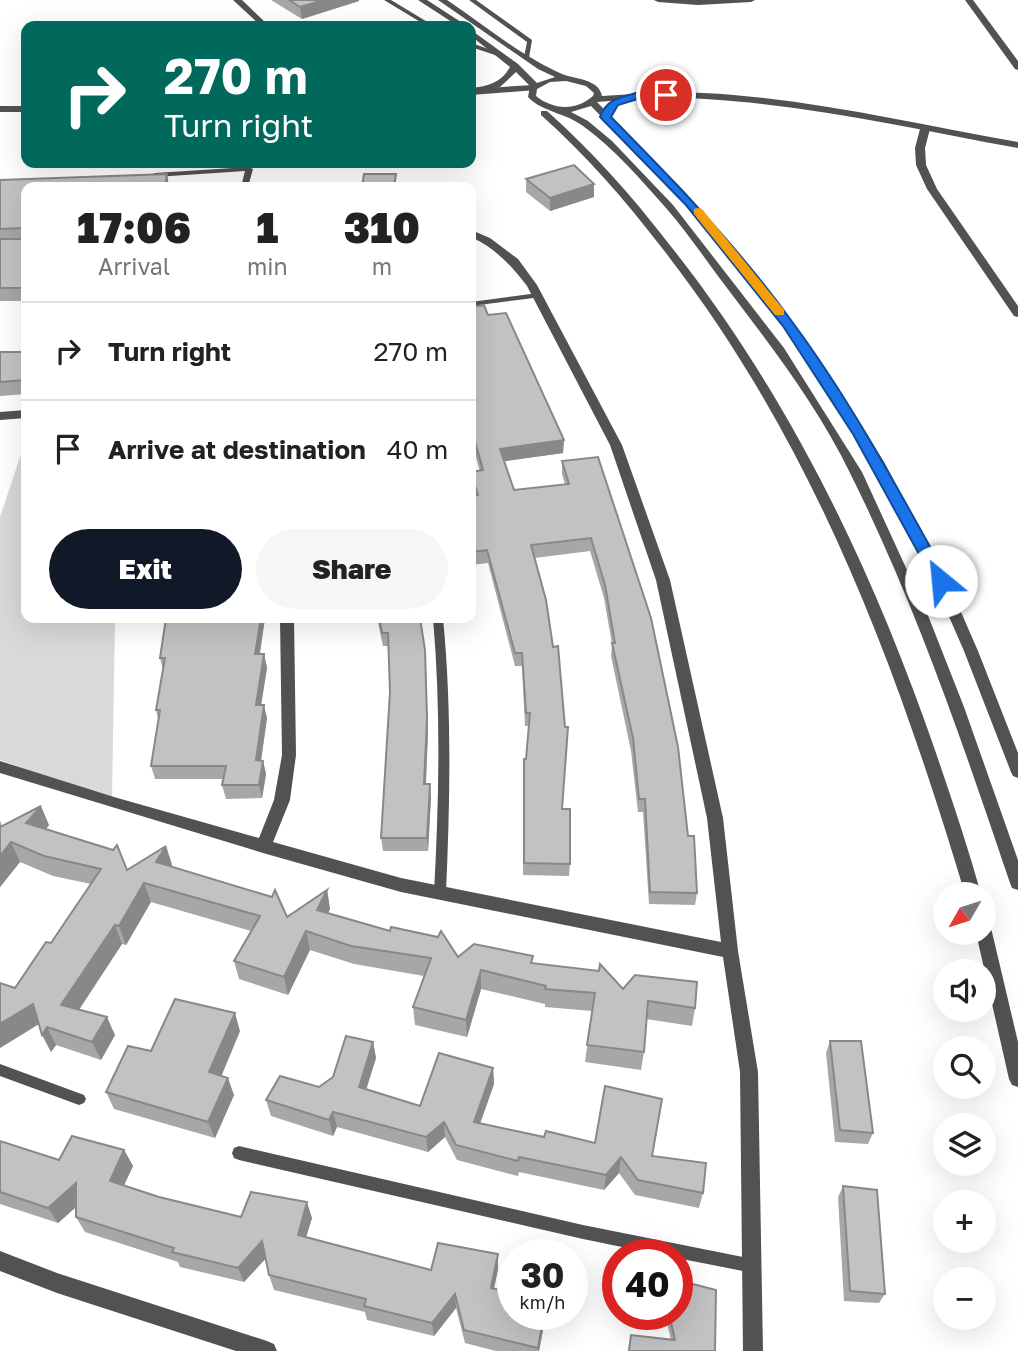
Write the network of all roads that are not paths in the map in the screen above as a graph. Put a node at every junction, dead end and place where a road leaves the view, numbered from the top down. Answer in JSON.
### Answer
{"nodes":[{"id":1,"x":237,"y":0,"type":"edge"},
{"id":2,"x":387,"y":0,"type":"edge"},
{"id":3,"x":422,"y":0,"type":"edge"},
{"id":4,"x":442,"y":0,"type":"edge"},
{"id":5,"x":472,"y":0,"type":"edge"},
{"id":6,"x":658,"y":0,"type":"edge"},
{"id":7,"x":751,"y":0,"type":"edge"},
{"id":8,"x":969,"y":0,"type":"edge"},
{"id":9,"x":260,"y":21,"type":"edge"},
{"id":10,"x":423,"y":21,"type":"edge"},
{"id":11,"x":455,"y":21,"type":"edge"},
{"id":12,"x":473,"y":21,"type":"edge"},
{"id":13,"x":476,"y":23,"type":"edge"},
{"id":14,"x":476,"y":36,"type":"edge"},
{"id":15,"x":476,"y":47,"type":"edge"},
{"id":16,"x":502,"y":55,"type":"junction"},
{"id":17,"x":527,"y":57,"type":"junction"},
{"id":18,"x":515,"y":66,"type":"junction"},
{"id":19,"x":1018,"y":67,"type":"edge"},
{"id":20,"x":566,"y":78,"type":"junction"},
{"id":21,"x":593,"y":86,"type":"junction"},
{"id":22,"x":534,"y":87,"type":"junction"},
{"id":23,"x":476,"y":90,"type":"edge"},
{"id":24,"x":476,"y":91,"type":"edge"},
{"id":25,"x":492,"y":92,"type":"junction"},
{"id":26,"x":643,"y":95,"type":"junction"},
{"id":27,"x":595,"y":100,"type":"junction"},
{"id":28,"x":535,"y":101,"type":"junction"},
{"id":29,"x":0,"y":109,"type":"edge"},
{"id":30,"x":21,"y":109,"type":"edge"},
{"id":31,"x":559,"y":109,"type":"junction"},
{"id":32,"x":544,"y":113,"type":"dead end"},
{"id":33,"x":605,"y":117,"type":"junction"},
{"id":34,"x":925,"y":129,"type":"junction"},
{"id":35,"x":1018,"y":145,"type":"edge"},
{"id":36,"x":146,"y":176,"type":"edge"},
{"id":37,"x":246,"y":182,"type":"edge"},
{"id":38,"x":476,"y":235,"type":"edge"},
{"id":39,"x":538,"y":295,"type":"junction"},
{"id":40,"x":476,"y":303,"type":"edge"},
{"id":41,"x":1018,"y":314,"type":"edge"},
{"id":42,"x":21,"y":414,"type":"edge"},
{"id":43,"x":0,"y":416,"type":"edge"},
{"id":44,"x":287,"y":623,"type":"edge"},
{"id":45,"x":439,"y":623,"type":"edge"},
{"id":46,"x":0,"y":767,"type":"edge"},
{"id":47,"x":1018,"y":772,"type":"edge"},
{"id":48,"x":263,"y":847,"type":"junction"},
{"id":49,"x":969,"y":882,"type":"edge"},
{"id":50,"x":1018,"y":883,"type":"edge"},
{"id":51,"x":440,"y":893,"type":"junction"},
{"id":52,"x":987,"y":945,"type":"edge"},
{"id":53,"x":730,"y":951,"type":"junction"},
{"id":54,"x":0,"y":1070,"type":"edge"},
{"id":55,"x":1018,"y":1079,"type":"edge"},
{"id":56,"x":79,"y":1099,"type":"dead end"},
{"id":57,"x":239,"y":1153,"type":"dead end"},
{"id":58,"x":0,"y":1262,"type":"edge"},
{"id":59,"x":753,"y":1266,"type":"junction"},
{"id":60,"x":267,"y":1351,"type":"edge"},
{"id":61,"x":753,"y":1351,"type":"edge"}],
"edges":[{"from":1,"to":9,"type":"street"},
{"from":2,"to":10,"type":"lane"},
{"from":3,"to":11,"type":"street"},
{"from":4,"to":12,"type":"street"},
{"from":5,"to":17,"type":"lane"},
{"from":6,"to":7,"type":"street"},
{"from":8,"to":19,"type":"street"},
{"from":13,"to":17,"type":"street"},
{"from":14,"to":16,"type":"street"},
{"from":15,"to":16,"type":"lane"},
{"from":16,"to":18,"type":"street"},
{"from":17,"to":20,"type":"street"},
{"from":18,"to":22,"type":"street"},
{"from":18,"to":23,"type":"street"},
{"from":20,"to":21,"type":"street"},
{"from":20,"to":22,"type":"street"},
{"from":21,"to":26,"type":"street"},
{"from":21,"to":27,"type":"street"},
{"from":22,"to":25,"type":"street"},
{"from":22,"to":28,"type":"street"},
{"from":24,"to":25,"type":"street"},
{"from":25,"to":28,"type":"street"},
{"from":26,"to":27,"type":"street"},
{"from":26,"to":33,"type":"street"},
{"from":26,"to":34,"type":"street"},
{"from":27,"to":31,"type":"street"},
{"from":27,"to":33,"type":"street"},
{"from":28,"to":31,"type":"street"},
{"from":29,"to":30,"type":"street"},
{"from":31,"to":50,"type":"street"},
{"from":32,"to":49,"type":"street"},
{"from":33,"to":47,"type":"street"},
{"from":34,"to":35,"type":"street"},
{"from":34,"to":41,"type":"street"},
{"from":36,"to":37,"type":"lane"},
{"from":38,"to":39,"type":"street"},
{"from":39,"to":40,"type":"lane"},
{"from":39,"to":53,"type":"street"},
{"from":42,"to":43,"type":"street"},
{"from":44,"to":48,"type":"street"},
{"from":45,"to":51,"type":"lane"},
{"from":46,"to":48,"type":"street"},
{"from":48,"to":51,"type":"street"},
{"from":51,"to":53,"type":"street"},
{"from":52,"to":55,"type":"street"},
{"from":53,"to":59,"type":"street"},
{"from":54,"to":56,"type":"lane"},
{"from":57,"to":59,"type":"lane"},
{"from":58,"to":60,"type":"street"},
{"from":59,"to":61,"type":"street"}]}
